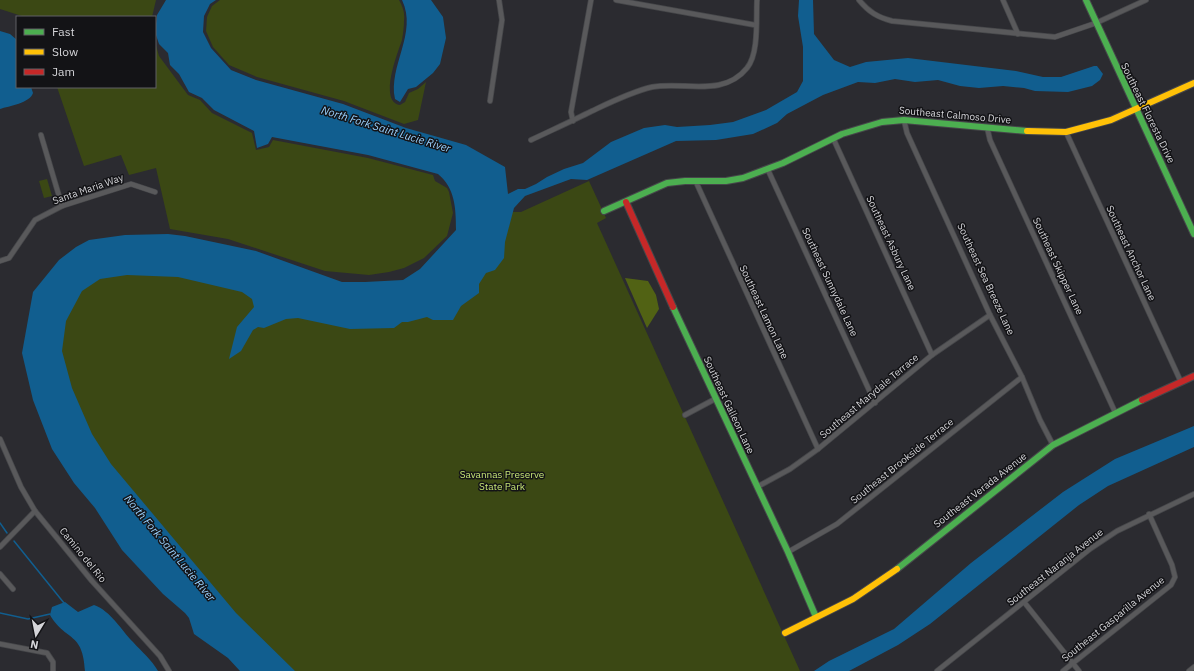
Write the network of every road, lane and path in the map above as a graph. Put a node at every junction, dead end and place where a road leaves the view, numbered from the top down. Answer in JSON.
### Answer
{"nodes":[{"id":1,"x":499,"y":0,"type":"edge"},
{"id":2,"x":591,"y":0,"type":"edge"},
{"id":3,"x":616,"y":0,"type":"edge"},
{"id":4,"x":757,"y":0,"type":"edge"},
{"id":5,"x":859,"y":0,"type":"edge"},
{"id":6,"x":1003,"y":0,"type":"edge"},
{"id":7,"x":1086,"y":0,"type":"edge"},
{"id":8,"x":1146,"y":0,"type":"edge"},
{"id":9,"x":1096,"y":23,"type":"junction"},
{"id":10,"x":755,"y":25,"type":"junction"},
{"id":11,"x":1018,"y":34,"type":"junction"},
{"id":12,"x":1194,"y":82,"type":"edge"},
{"id":13,"x":490,"y":101,"type":"dead end"},
{"id":14,"x":1136,"y":108,"type":"junction"},
{"id":15,"x":904,"y":120,"type":"junction"},
{"id":16,"x":572,"y":121,"type":"junction"},
{"id":17,"x":987,"y":127,"type":"junction"},
{"id":18,"x":1066,"y":132,"type":"junction"},
{"id":19,"x":41,"y":135,"type":"dead end"},
{"id":20,"x":833,"y":138,"type":"junction"},
{"id":21,"x":531,"y":140,"type":"dead end"},
{"id":22,"x":768,"y":170,"type":"junction"},
{"id":23,"x":696,"y":182,"type":"junction"},
{"id":24,"x":155,"y":192,"type":"dead end"},
{"id":25,"x":626,"y":202,"type":"junction"},
{"id":26,"x":62,"y":206,"type":"junction"},
{"id":27,"x":604,"y":211,"type":"dead end"},
{"id":28,"x":1194,"y":234,"type":"edge"},
{"id":29,"x":0,"y":261,"type":"edge"},
{"id":30,"x":990,"y":314,"type":"junction"},
{"id":31,"x":932,"y":355,"type":"junction"},
{"id":32,"x":1194,"y":376,"type":"edge"},
{"id":33,"x":1022,"y":377,"type":"junction"},
{"id":34,"x":1181,"y":382,"type":"junction"},
{"id":35,"x":715,"y":399,"type":"junction"},
{"id":36,"x":875,"y":403,"type":"junction"},
{"id":37,"x":1115,"y":412,"type":"junction"},
{"id":38,"x":685,"y":415,"type":"dead end"},
{"id":39,"x":0,"y":439,"type":"edge"},
{"id":40,"x":1053,"y":445,"type":"junction"},
{"id":41,"x":818,"y":449,"type":"junction"},
{"id":42,"x":757,"y":487,"type":"junction"},
{"id":43,"x":1194,"y":494,"type":"edge"},
{"id":44,"x":35,"y":511,"type":"junction"},
{"id":45,"x":1149,"y":514,"type":"junction"},
{"id":46,"x":0,"y":547,"type":"edge"},
{"id":47,"x":788,"y":552,"type":"junction"},
{"id":48,"x":0,"y":574,"type":"edge"},
{"id":49,"x":13,"y":589,"type":"dead end"},
{"id":50,"x":1024,"y":602,"type":"junction"},
{"id":51,"x":816,"y":617,"type":"junction"},
{"id":52,"x":785,"y":633,"type":"dead end"},
{"id":53,"x":0,"y":644,"type":"edge"},
{"id":54,"x":1073,"y":664,"type":"junction"},
{"id":55,"x":1194,"y":667,"type":"edge"},
{"id":56,"x":53,"y":671,"type":"edge"},
{"id":57,"x":169,"y":671,"type":"edge"},
{"id":58,"x":937,"y":671,"type":"edge"},
{"id":59,"x":1063,"y":671,"type":"edge"},
{"id":60,"x":1079,"y":671,"type":"edge"},
{"id":61,"x":1189,"y":671,"type":"edge"}],
"edges":[{"from":1,"to":13,"type":"street"},
{"from":2,"to":16,"type":"street"},
{"from":3,"to":10,"type":"street"},
{"from":4,"to":10,"type":"street"},
{"from":5,"to":11,"type":"street"},
{"from":6,"to":11,"type":"street"},
{"from":7,"to":9,"type":"street","name":"Southeast Floresta Drive"},
{"from":8,"to":9,"type":"street"},
{"from":9,"to":11,"type":"street"},
{"from":9,"to":14,"type":"street","name":"Southeast Floresta Drive"},
{"from":10,"to":16,"type":"street"},
{"from":12,"to":14,"type":"street","name":"Southeast Calmoso Drive"},
{"from":14,"to":18,"type":"street","name":"Southeast Calmoso Drive"},
{"from":14,"to":28,"type":"street","name":"Southeast Floresta Drive"},
{"from":15,"to":17,"type":"street","name":"Southeast Calmoso Drive"},
{"from":15,"to":20,"type":"street","name":"Southeast Calmoso Drive"},
{"from":15,"to":30,"type":"street","name":"Southeast Sea Breeze Lane"},
{"from":16,"to":21,"type":"street"},
{"from":17,"to":18,"type":"street","name":"Southeast Calmoso Drive"},
{"from":17,"to":37,"type":"street","name":"Southeast Skipper Lane"},
{"from":18,"to":34,"type":"street","name":"Southeast Anchor Lane"},
{"from":19,"to":26,"type":"street"},
{"from":20,"to":22,"type":"street","name":"Southeast Calmoso Drive"},
{"from":20,"to":31,"type":"street","name":"Southeast Asbury Lane"},
{"from":22,"to":23,"type":"street","name":"Southeast Calmoso Drive"},
{"from":22,"to":36,"type":"street","name":"Southeast Sunnydale Lane"},
{"from":23,"to":25,"type":"street","name":"Southeast Calmoso Drive"},
{"from":23,"to":41,"type":"street","name":"Southeast Lamon Lane"},
{"from":24,"to":26,"type":"street","name":"Santa Maria Way"},
{"from":25,"to":27,"type":"street","name":"Southeast Calmoso Drive"},
{"from":25,"to":35,"type":"street","name":"Southeast Galleon Lane"},
{"from":26,"to":29,"type":"street","name":"Santa Maria Way"},
{"from":30,"to":31,"type":"street","name":"Southeast Marydale Terrace"},
{"from":30,"to":33,"type":"street","name":"Southeast Sea Breeze Lane"},
{"from":31,"to":36,"type":"street","name":"Southeast Marydale Terrace"},
{"from":32,"to":34,"type":"street","name":"Southeast Verada Avenue"},
{"from":33,"to":40,"type":"street","name":"Southeast Sea Breeze Lane"},
{"from":33,"to":47,"type":"street","name":"Southeast Brookside Terrace"},
{"from":34,"to":37,"type":"street","name":"Southeast Verada Avenue"},
{"from":35,"to":38,"type":"street"},
{"from":35,"to":42,"type":"street","name":"Southeast Galleon Lane"},
{"from":36,"to":41,"type":"street","name":"Southeast Marydale Terrace"},
{"from":37,"to":40,"type":"street","name":"Southeast Verada Avenue"},
{"from":39,"to":44,"type":"street","name":"Camino del Rio"},
{"from":40,"to":51,"type":"street","name":"Southeast Verada Avenue"},
{"from":41,"to":42,"type":"street","name":"Southeast Marydale Terrace"},
{"from":42,"to":47,"type":"street","name":"Southeast Galleon Lane"},
{"from":43,"to":45,"type":"street","name":"Southeast Naranja Avenue"},
{"from":44,"to":46,"type":"street"},
{"from":44,"to":57,"type":"street","name":"Camino del Rio"},
{"from":45,"to":50,"type":"street","name":"Southeast Naranja Avenue"},
{"from":45,"to":54,"type":"street","name":"Southeast Gasparilla Avenue"},
{"from":47,"to":51,"type":"street","name":"Southeast Galleon Lane"},
{"from":48,"to":49,"type":"street"},
{"from":50,"to":54,"type":"street"},
{"from":50,"to":58,"type":"street","name":"Southeast Naranja Avenue"},
{"from":51,"to":52,"type":"street","name":"Southeast Verada Avenue"},
{"from":53,"to":56,"type":"street"},
{"from":54,"to":59,"type":"street","name":"Southeast Gasparilla Avenue"},
{"from":54,"to":60,"type":"street"},
{"from":55,"to":61,"type":"street"}]}
